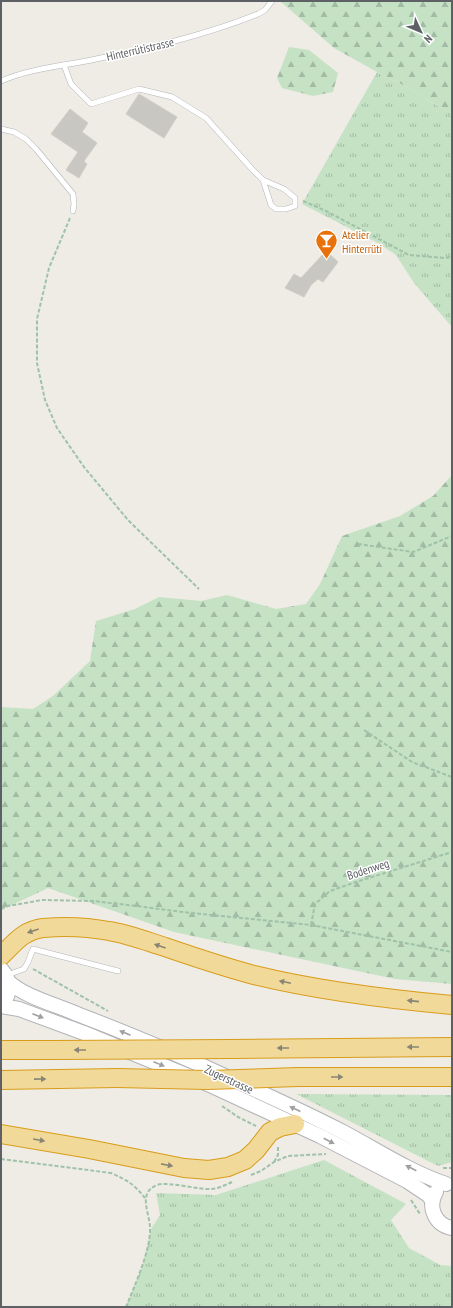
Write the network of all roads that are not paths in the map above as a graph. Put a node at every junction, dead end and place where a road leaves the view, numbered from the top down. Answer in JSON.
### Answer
{"nodes":[{"id":1,"x":272,"y":1,"type":"edge"},
{"id":2,"x":64,"y":65,"type":"junction"},
{"id":3,"x":1,"y":81,"type":"edge"},
{"id":4,"x":1,"y":129,"type":"edge"},
{"id":5,"x":263,"y":180,"type":"junction"},
{"id":6,"x":73,"y":212,"type":"road end"},
{"id":7,"x":1,"y":956,"type":"edge"},
{"id":8,"x":118,"y":970,"type":"dead end"},
{"id":9,"x":5,"y":976,"type":"edge"},
{"id":10,"x":452,"y":1005,"type":"edge"},
{"id":11,"x":1,"y":1006,"type":"edge"},
{"id":12,"x":452,"y":1047,"type":"edge"},
{"id":13,"x":1,"y":1050,"type":"edge"},
{"id":14,"x":452,"y":1077,"type":"edge"},
{"id":15,"x":1,"y":1080,"type":"edge"},
{"id":16,"x":295,"y":1124,"type":"junction"},
{"id":17,"x":1,"y":1134,"type":"edge"},
{"id":18,"x":449,"y":1183,"type":"edge"},
{"id":19,"x":432,"y":1200,"type":"junction"},
{"id":20,"x":452,"y":1228,"type":"edge"}],
"edges":[{"from":1,"to":2,"type":"lane","name":"Hinterrütistrasse"},
{"from":2,"to":3,"type":"lane","name":"Hinterrütistrasse"},
{"from":2,"to":5,"type":"lane"},
{"from":4,"to":6,"type":"lane"},
{"from":5,"to":5,"type":"lane"},
{"from":10,"to":7,"type":"highway","one_way":true},
{"from":8,"to":9,"type":"lane"},
{"from":9,"to":11,"type":"main road","name":"Zugerstrasse"},
{"from":18,"to":9,"type":"main road","name":"Zugerstrasse","one_way":true},
{"from":11,"to":16,"type":"main road","name":"Zugerstrasse","one_way":true},
{"from":12,"to":13,"type":"highway","one_way":true,"bridge":true},
{"from":15,"to":14,"type":"highway","one_way":true,"bridge":true},
{"from":17,"to":16,"type":"highway","one_way":true},
{"from":16,"to":19,"type":"main road","name":"Zugerstrasse","one_way":true},
{"from":18,"to":19,"type":"main road","name":"Zugerstrasse"},
{"from":19,"to":20,"type":"main road"}]}
